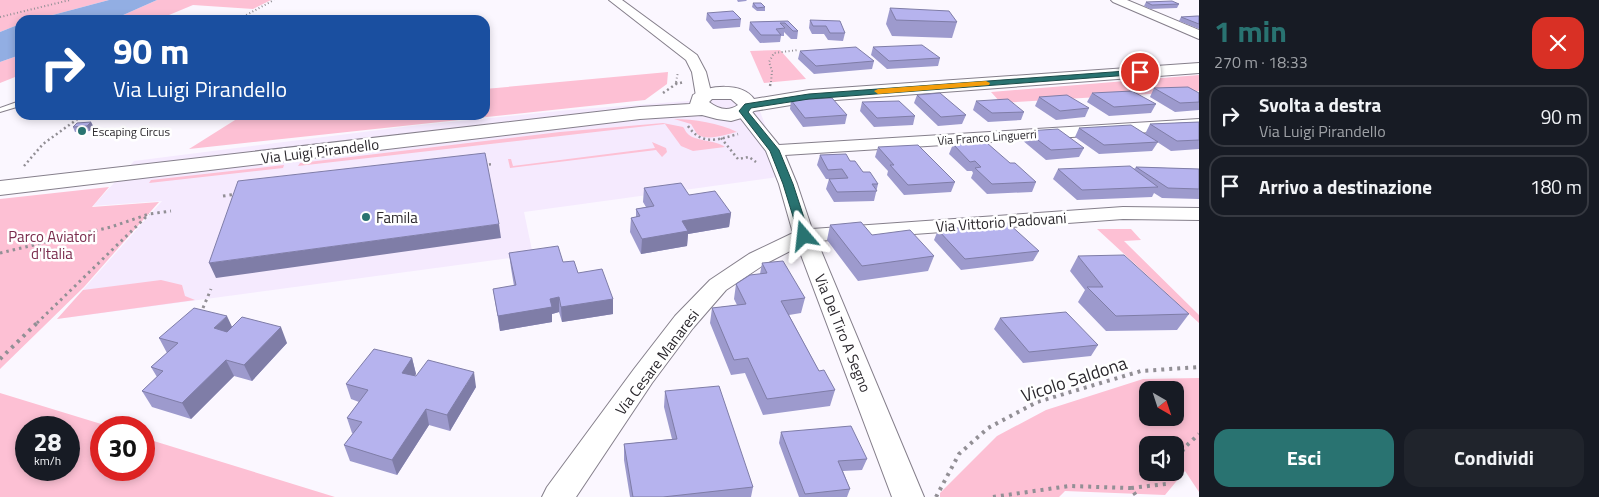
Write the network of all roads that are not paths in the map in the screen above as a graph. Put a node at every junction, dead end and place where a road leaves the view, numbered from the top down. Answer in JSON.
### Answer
{"nodes":[{"id":1,"x":615,"y":0,"type":"edge"},
{"id":2,"x":1117,"y":0,"type":"edge"},
{"id":3,"x":1199,"y":35,"type":"edge"},
{"id":4,"x":1199,"y":68,"type":"edge"},
{"id":5,"x":722,"y":103,"type":"junction"},
{"id":6,"x":15,"y":106,"type":"edge"},
{"id":7,"x":0,"y":110,"type":"edge"},
{"id":8,"x":1199,"y":124,"type":"edge"},
{"id":9,"x":771,"y":146,"type":"junction"},
{"id":10,"x":0,"y":188,"type":"edge"},
{"id":11,"x":1199,"y":214,"type":"edge"},
{"id":12,"x":804,"y":236,"type":"junction"},
{"id":13,"x":558,"y":497,"type":"edge"},
{"id":14,"x":908,"y":497,"type":"edge"}],
"edges":[{"from":1,"to":5,"type":"street"},
{"from":2,"to":3,"type":"street"},
{"from":4,"to":5,"type":"street","name":"Via Luigi Pirandello"},
{"from":5,"to":9,"type":"street"},
{"from":5,"to":10,"type":"street","name":"Via Luigi Pirandello"},
{"from":6,"to":7,"type":"lane"},
{"from":8,"to":9,"type":"street","name":"Via Franco Linguerri"},
{"from":9,"to":12,"type":"street","name":"Via Del Tiro A Segno"},
{"from":11,"to":12,"type":"street","name":"Via Vittorio Padovani"},
{"from":12,"to":13,"type":"street","name":"Via Cesare Manaresi"},
{"from":12,"to":14,"type":"street","name":"Via Del Tiro A Segno"}]}
